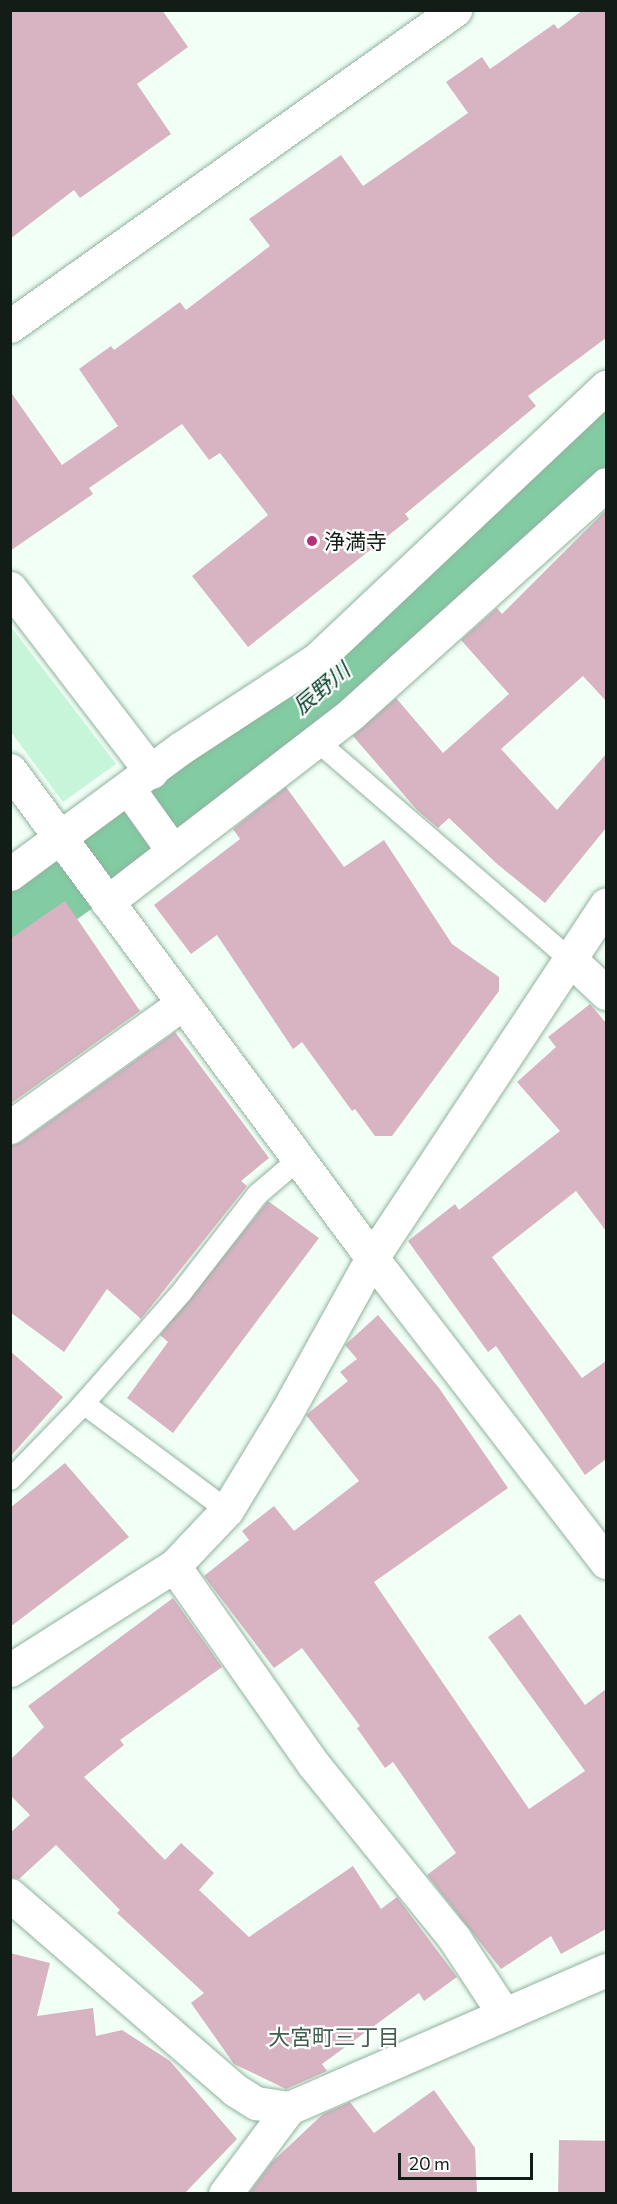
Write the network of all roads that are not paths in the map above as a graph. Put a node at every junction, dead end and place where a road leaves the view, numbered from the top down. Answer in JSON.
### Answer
{"nodes":[{"id":1,"x":455,"y":10,"type":"edge"},
{"id":2,"x":10,"y":326,"type":"edge"},
{"id":3,"x":606,"y":387,"type":"edge"},
{"id":4,"x":606,"y":484,"type":"edge"},
{"id":5,"x":10,"y":588,"type":"edge"},
{"id":6,"x":316,"y":740,"type":"junction"},
{"id":7,"x":10,"y":770,"type":"edge"},
{"id":8,"x":139,"y":787,"type":"junction"},
{"id":9,"x":168,"y":844,"type":"junction"},
{"id":10,"x":65,"y":846,"type":"junction"},
{"id":11,"x":10,"y":874,"type":"edge"},
{"id":12,"x":99,"y":891,"type":"junction"},
{"id":13,"x":606,"y":905,"type":"edge"},
{"id":14,"x":572,"y":961,"type":"junction"},
{"id":15,"x":606,"y":993,"type":"edge"},
{"id":16,"x":182,"y":1004,"type":"junction"},
{"id":17,"x":10,"y":1127,"type":"edge"},
{"id":18,"x":298,"y":1159,"type":"junction"},
{"id":19,"x":372,"y":1258,"type":"junction"},
{"id":20,"x":83,"y":1403,"type":"junction"},
{"id":21,"x":10,"y":1479,"type":"edge"},
{"id":22,"x":227,"y":1510,"type":"junction"},
{"id":23,"x":606,"y":1562,"type":"edge"},
{"id":24,"x":174,"y":1566,"type":"junction"},
{"id":25,"x":10,"y":1670,"type":"edge"},
{"id":26,"x":10,"y":1895,"type":"edge"},
{"id":27,"x":606,"y":1970,"type":"edge"},
{"id":28,"x":504,"y":2014,"type":"junction"},
{"id":29,"x":289,"y":2108,"type":"junction"},
{"id":30,"x":225,"y":2193,"type":"edge"}],
"edges":[{"from":1,"to":2,"type":"street"},
{"from":3,"to":8,"type":"street"},
{"from":4,"to":6,"type":"street"},
{"from":5,"to":8,"type":"street"},
{"from":6,"to":9,"type":"street"},
{"from":6,"to":14,"type":"lane"},
{"from":7,"to":10,"type":"street"},
{"from":8,"to":9,"type":"street"},
{"from":8,"to":10,"type":"street"},
{"from":9,"to":12,"type":"street"},
{"from":10,"to":11,"type":"street"},
{"from":10,"to":12,"type":"street"},
{"from":12,"to":16,"type":"street"},
{"from":13,"to":14,"type":"street"},
{"from":14,"to":15,"type":"street"},
{"from":14,"to":19,"type":"street"},
{"from":16,"to":17,"type":"street"},
{"from":16,"to":18,"type":"street"},
{"from":18,"to":19,"type":"street"},
{"from":18,"to":20,"type":"lane"},
{"from":19,"to":22,"type":"street"},
{"from":19,"to":23,"type":"street"},
{"from":20,"to":21,"type":"lane"},
{"from":20,"to":22,"type":"lane"},
{"from":22,"to":24,"type":"street"},
{"from":24,"to":25,"type":"street"},
{"from":24,"to":28,"type":"street"},
{"from":26,"to":29,"type":"street"},
{"from":27,"to":28,"type":"street"},
{"from":28,"to":29,"type":"street"},
{"from":29,"to":30,"type":"street"}]}
